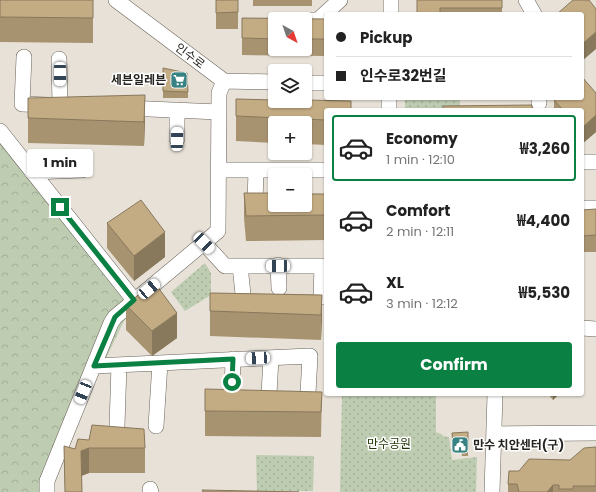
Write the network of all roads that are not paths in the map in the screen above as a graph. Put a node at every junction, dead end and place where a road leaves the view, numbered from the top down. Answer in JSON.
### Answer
{"nodes":[{"id":1,"x":116,"y":0,"type":"edge"},
{"id":2,"x":340,"y":0,"type":"edge"},
{"id":3,"x":391,"y":0,"type":"edge"},
{"id":4,"x":526,"y":0,"type":"edge"},
{"id":5,"x":327,"y":12,"type":"edge"},
{"id":6,"x":391,"y":12,"type":"edge"},
{"id":7,"x":533,"y":12,"type":"edge"},
{"id":8,"x":324,"y":15,"type":"edge"},
{"id":9,"x":312,"y":20,"type":"edge"},
{"id":10,"x":24,"y":57,"type":"dead end"},
{"id":11,"x":59,"y":59,"type":"dead end"},
{"id":12,"x":224,"y":81,"type":"junction"},
{"id":13,"x":268,"y":82,"type":"edge"},
{"id":14,"x":312,"y":83,"type":"edge"},
{"id":15,"x":324,"y":83,"type":"edge"},
{"id":16,"x":60,"y":105,"type":"junction"},
{"id":17,"x":76,"y":106,"type":"edge"},
{"id":18,"x":115,"y":108,"type":"edge"},
{"id":19,"x":177,"y":110,"type":"junction"},
{"id":20,"x":219,"y":112,"type":"junction"},
{"id":21,"x":0,"y":131,"type":"edge"},
{"id":22,"x":177,"y":139,"type":"dead end"},
{"id":23,"x":584,"y":162,"type":"edge"},
{"id":24,"x":596,"y":162,"type":"edge"},
{"id":25,"x":82,"y":170,"type":"dead end"},
{"id":26,"x":219,"y":170,"type":"junction"},
{"id":27,"x":256,"y":170,"type":"junction"},
{"id":28,"x":324,"y":170,"type":"edge"},
{"id":29,"x":268,"y":171,"type":"edge"},
{"id":30,"x":32,"y":172,"type":"junction"},
{"id":31,"x":312,"y":172,"type":"edge"},
{"id":32,"x":255,"y":203,"type":"edge"},
{"id":33,"x":584,"y":208,"type":"edge"},
{"id":34,"x":596,"y":208,"type":"edge"},
{"id":35,"x":203,"y":246,"type":"junction"},
{"id":36,"x":240,"y":266,"type":"junction"},
{"id":37,"x":278,"y":266,"type":"junction"},
{"id":38,"x":324,"y":266,"type":"edge"},
{"id":39,"x":223,"y":274,"type":"dead end"},
{"id":40,"x":279,"y":288,"type":"dead end"},
{"id":41,"x":243,"y":294,"type":"edge"},
{"id":42,"x":321,"y":297,"type":"edge"},
{"id":43,"x":134,"y":300,"type":"junction"},
{"id":44,"x":584,"y":328,"type":"edge"},
{"id":45,"x":596,"y":329,"type":"edge"},
{"id":46,"x":271,"y":358,"type":"junction"},
{"id":47,"x":233,"y":359,"type":"junction"},
{"id":48,"x":160,"y":363,"type":"junction"},
{"id":49,"x":119,"y":365,"type":"junction"},
{"id":50,"x":94,"y":366,"type":"junction"},
{"id":51,"x":308,"y":392,"type":"edge"},
{"id":52,"x":232,"y":394,"type":"edge"},
{"id":53,"x":269,"y":394,"type":"edge"},
{"id":54,"x":495,"y":396,"type":"edge"},
{"id":55,"x":117,"y":426,"type":"edge"},
{"id":56,"x":156,"y":426,"type":"dead end"},
{"id":57,"x":596,"y":433,"type":"edge"},
{"id":58,"x":494,"y":434,"type":"junction"},
{"id":59,"x":47,"y":492,"type":"edge"},
{"id":60,"x":492,"y":492,"type":"edge"}],
"edges":[{"from":1,"to":12,"type":"street","name":"인수로"},
{"from":2,"to":5,"type":"street"},
{"from":3,"to":6,"type":"street"},
{"from":4,"to":7,"type":"street"},
{"from":8,"to":9,"type":"street"},
{"from":10,"to":16,"type":"street"},
{"from":11,"to":16,"type":"street"},
{"from":12,"to":13,"type":"street"},
{"from":12,"to":20,"type":"street"},
{"from":14,"to":15,"type":"street"},
{"from":16,"to":17,"type":"street"},
{"from":18,"to":19,"type":"street"},
{"from":19,"to":20,"type":"street"},
{"from":19,"to":22,"type":"street"},
{"from":20,"to":26,"type":"street"},
{"from":21,"to":30,"type":"street"},
{"from":23,"to":24,"type":"street"},
{"from":25,"to":30,"type":"street"},
{"from":26,"to":27,"type":"street"},
{"from":26,"to":35,"type":"street"},
{"from":27,"to":29,"type":"street"},
{"from":27,"to":32,"type":"street"},
{"from":28,"to":31,"type":"street"},
{"from":30,"to":43,"type":"street"},
{"from":33,"to":34,"type":"street"},
{"from":35,"to":36,"type":"street"},
{"from":35,"to":39,"type":"street"},
{"from":35,"to":43,"type":"street"},
{"from":36,"to":37,"type":"street"},
{"from":36,"to":41,"type":"street"},
{"from":37,"to":38,"type":"street"},
{"from":37,"to":40,"type":"street"},
{"from":38,"to":42,"type":"street"},
{"from":43,"to":50,"type":"street"},
{"from":44,"to":45,"type":"street"},
{"from":46,"to":47,"type":"street"},
{"from":46,"to":51,"type":"street"},
{"from":46,"to":53,"type":"street"},
{"from":47,"to":48,"type":"street"},
{"from":47,"to":52,"type":"street"},
{"from":48,"to":49,"type":"street"},
{"from":48,"to":56,"type":"street"},
{"from":49,"to":50,"type":"street"},
{"from":49,"to":55,"type":"street"},
{"from":50,"to":59,"type":"street"},
{"from":54,"to":58,"type":"street"},
{"from":57,"to":58,"type":"street"},
{"from":58,"to":60,"type":"street"}]}
